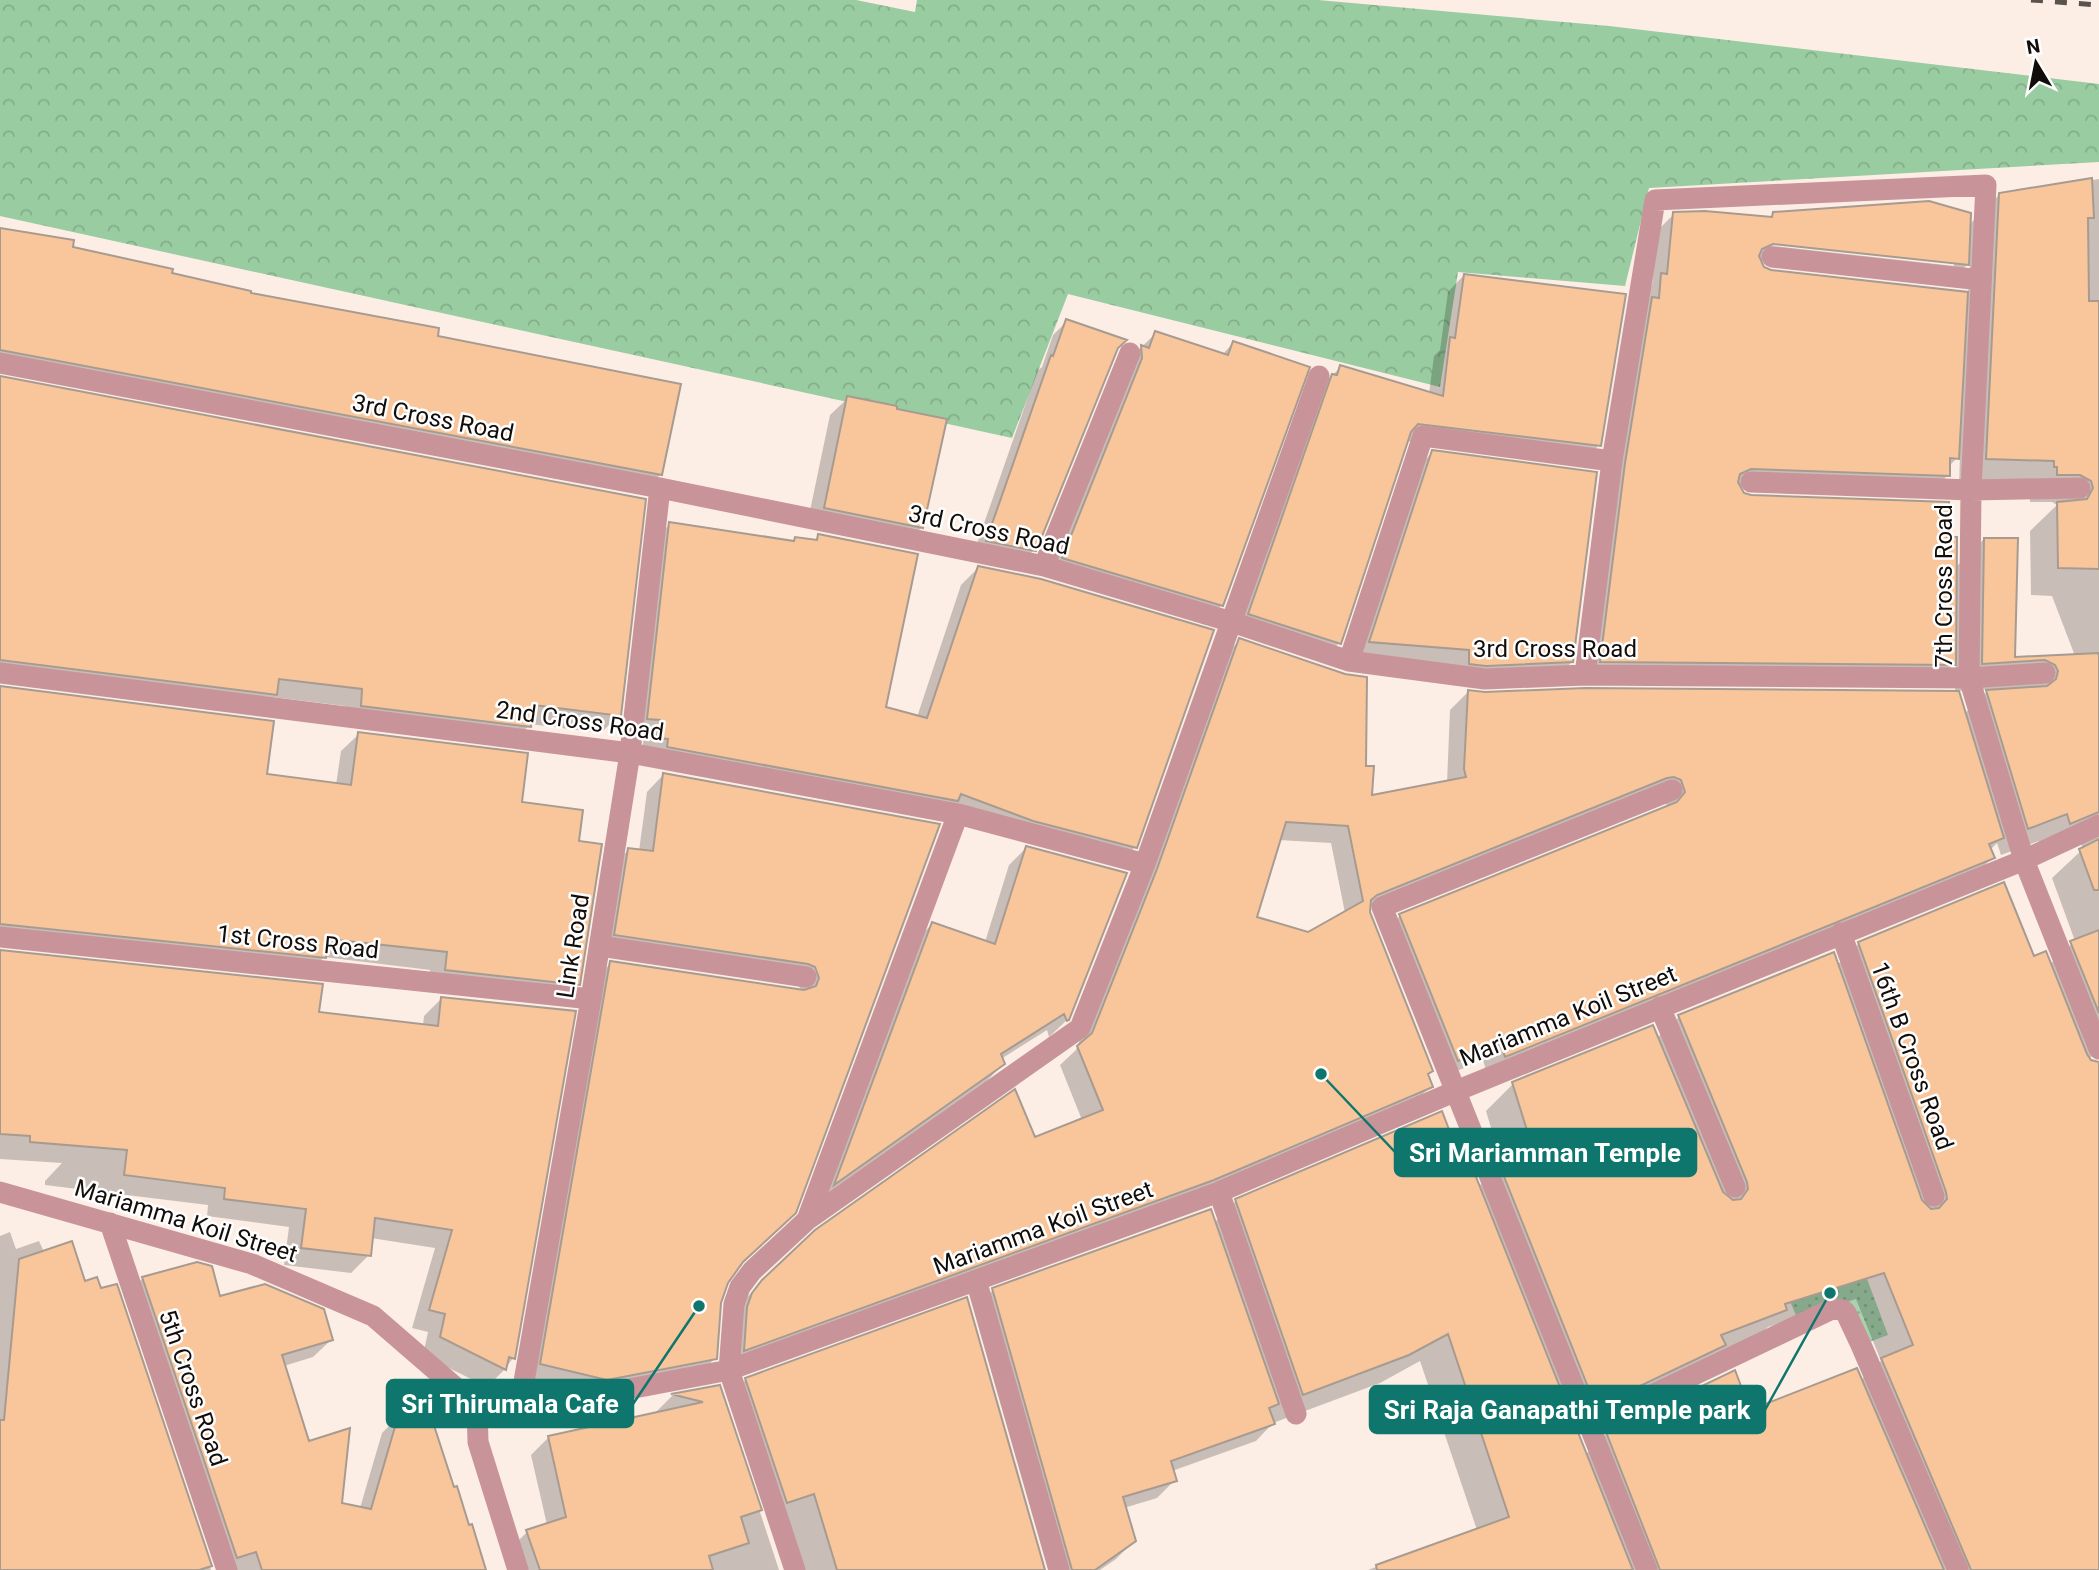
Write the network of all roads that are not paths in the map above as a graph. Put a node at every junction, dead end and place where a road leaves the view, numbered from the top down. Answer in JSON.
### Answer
{"nodes":[{"id":1,"x":1772,"y":257,"type":"dead end"},
{"id":2,"x":1981,"y":280,"type":"junction"},
{"id":3,"x":1130,"y":353,"type":"dead end"},
{"id":4,"x":0,"y":363,"type":"edge"},
{"id":5,"x":1318,"y":376,"type":"dead end"},
{"id":6,"x":1612,"y":461,"type":"junction"},
{"id":7,"x":1751,"y":482,"type":"dead end"},
{"id":8,"x":660,"y":488,"type":"junction"},
{"id":9,"x":2080,"y":488,"type":"dead end"},
{"id":10,"x":1971,"y":490,"type":"junction"},
{"id":11,"x":1044,"y":566,"type":"junction"},
{"id":12,"x":1232,"y":622,"type":"junction"},
{"id":13,"x":1349,"y":661,"type":"junction"},
{"id":14,"x":0,"y":673,"type":"edge"},
{"id":15,"x":2045,"y":673,"type":"dead end"},
{"id":16,"x":1585,"y":675,"type":"junction"},
{"id":17,"x":1969,"y":678,"type":"junction"},
{"id":18,"x":630,"y":753,"type":"junction"},
{"id":19,"x":1672,"y":790,"type":"dead end"},
{"id":20,"x":958,"y":814,"type":"junction"},
{"id":21,"x":2099,"y":825,"type":"edge"},
{"id":22,"x":2024,"y":860,"type":"junction"},
{"id":23,"x":1144,"y":864,"type":"junction"},
{"id":24,"x":1841,"y":933,"type":"junction"},
{"id":25,"x":0,"y":937,"type":"edge"},
{"id":26,"x":600,"y":946,"type":"junction"},
{"id":27,"x":806,"y":977,"type":"dead end"},
{"id":28,"x":591,"y":999,"type":"junction"},
{"id":29,"x":1660,"y":1007,"type":"junction"},
{"id":30,"x":2099,"y":1049,"type":"edge"},
{"id":31,"x":1456,"y":1091,"type":"junction"},
{"id":32,"x":1735,"y":1187,"type":"dead end"},
{"id":33,"x":0,"y":1192,"type":"edge"},
{"id":34,"x":1219,"y":1192,"type":"junction"},
{"id":35,"x":1934,"y":1196,"type":"dead end"},
{"id":36,"x":807,"y":1220,"type":"junction"},
{"id":37,"x":110,"y":1223,"type":"junction"},
{"id":38,"x":976,"y":1280,"type":"junction"},
{"id":39,"x":729,"y":1370,"type":"junction"},
{"id":40,"x":477,"y":1406,"type":"junction"},
{"id":41,"x":519,"y":1410,"type":"junction"},
{"id":42,"x":1296,"y":1414,"type":"dead end"},
{"id":43,"x":1590,"y":1425,"type":"junction"},
{"id":44,"x":227,"y":1570,"type":"edge"},
{"id":45,"x":518,"y":1570,"type":"edge"},
{"id":46,"x":795,"y":1570,"type":"edge"},
{"id":47,"x":1059,"y":1570,"type":"edge"},
{"id":48,"x":1647,"y":1570,"type":"edge"},
{"id":49,"x":1958,"y":1570,"type":"edge"}],
"edges":[{"from":1,"to":2,"type":"street"},
{"from":2,"to":6,"type":"street","name":"7th Cross Road"},
{"from":2,"to":10,"type":"street","name":"7th Cross Road"},
{"from":3,"to":11,"type":"street"},
{"from":4,"to":8,"type":"street","name":"3rd Cross Road"},
{"from":5,"to":12,"type":"street"},
{"from":6,"to":13,"type":"street"},
{"from":6,"to":16,"type":"street"},
{"from":7,"to":10,"type":"street"},
{"from":8,"to":11,"type":"street","name":"3rd Cross Road"},
{"from":8,"to":18,"type":"street","name":"Link Road"},
{"from":9,"to":10,"type":"street"},
{"from":10,"to":17,"type":"street","name":"7th Cross Road"},
{"from":11,"to":12,"type":"street","name":"3rd Cross Road"},
{"from":12,"to":13,"type":"street","name":"3rd Cross Road"},
{"from":12,"to":23,"type":"street"},
{"from":13,"to":16,"type":"street","name":"3rd Cross Road"},
{"from":14,"to":18,"type":"street","name":"2nd Cross Road"},
{"from":15,"to":17,"type":"street","name":"3rd Cross Road"},
{"from":16,"to":17,"type":"street","name":"3rd Cross Road"},
{"from":17,"to":22,"type":"street","name":"7th Cross Road"},
{"from":18,"to":20,"type":"street","name":"2nd Cross Road"},
{"from":18,"to":26,"type":"street","name":"Link Road"},
{"from":19,"to":31,"type":"street"},
{"from":20,"to":23,"type":"street","name":"2nd Cross Road"},
{"from":20,"to":36,"type":"street"},
{"from":21,"to":22,"type":"street","name":"Mariamma Koil Street"},
{"from":22,"to":24,"type":"street","name":"Mariamma Koil Street"},
{"from":22,"to":30,"type":"street","name":"7th Cross Road"},
{"from":23,"to":36,"type":"street"},
{"from":24,"to":29,"type":"street","name":"Mariamma Koil Street"},
{"from":24,"to":35,"type":"street","name":"16th B Cross Road"},
{"from":25,"to":28,"type":"street","name":"1st Cross Road"},
{"from":26,"to":27,"type":"street"},
{"from":26,"to":28,"type":"street","name":"Link Road"},
{"from":28,"to":41,"type":"street","name":"Link Road"},
{"from":29,"to":31,"type":"street","name":"Mariamma Koil Street"},
{"from":29,"to":32,"type":"street"},
{"from":31,"to":34,"type":"street","name":"Mariamma Koil Street"},
{"from":31,"to":43,"type":"street"},
{"from":33,"to":37,"type":"street","name":"Mariamma Koil Street"},
{"from":34,"to":38,"type":"street","name":"Mariamma Koil Street"},
{"from":34,"to":42,"type":"street"},
{"from":36,"to":39,"type":"street"},
{"from":37,"to":40,"type":"street","name":"Mariamma Koil Street"},
{"from":37,"to":44,"type":"street","name":"5th Cross Road"},
{"from":38,"to":39,"type":"street","name":"Mariamma Koil Street"},
{"from":38,"to":47,"type":"street"},
{"from":39,"to":41,"type":"street","name":"Mariamma Koil Street"},
{"from":39,"to":46,"type":"street"},
{"from":40,"to":41,"type":"street","name":"Mariamma Koil Street"},
{"from":40,"to":45,"type":"street"},
{"from":43,"to":48,"type":"street"},
{"from":43,"to":49,"type":"street"}]}
